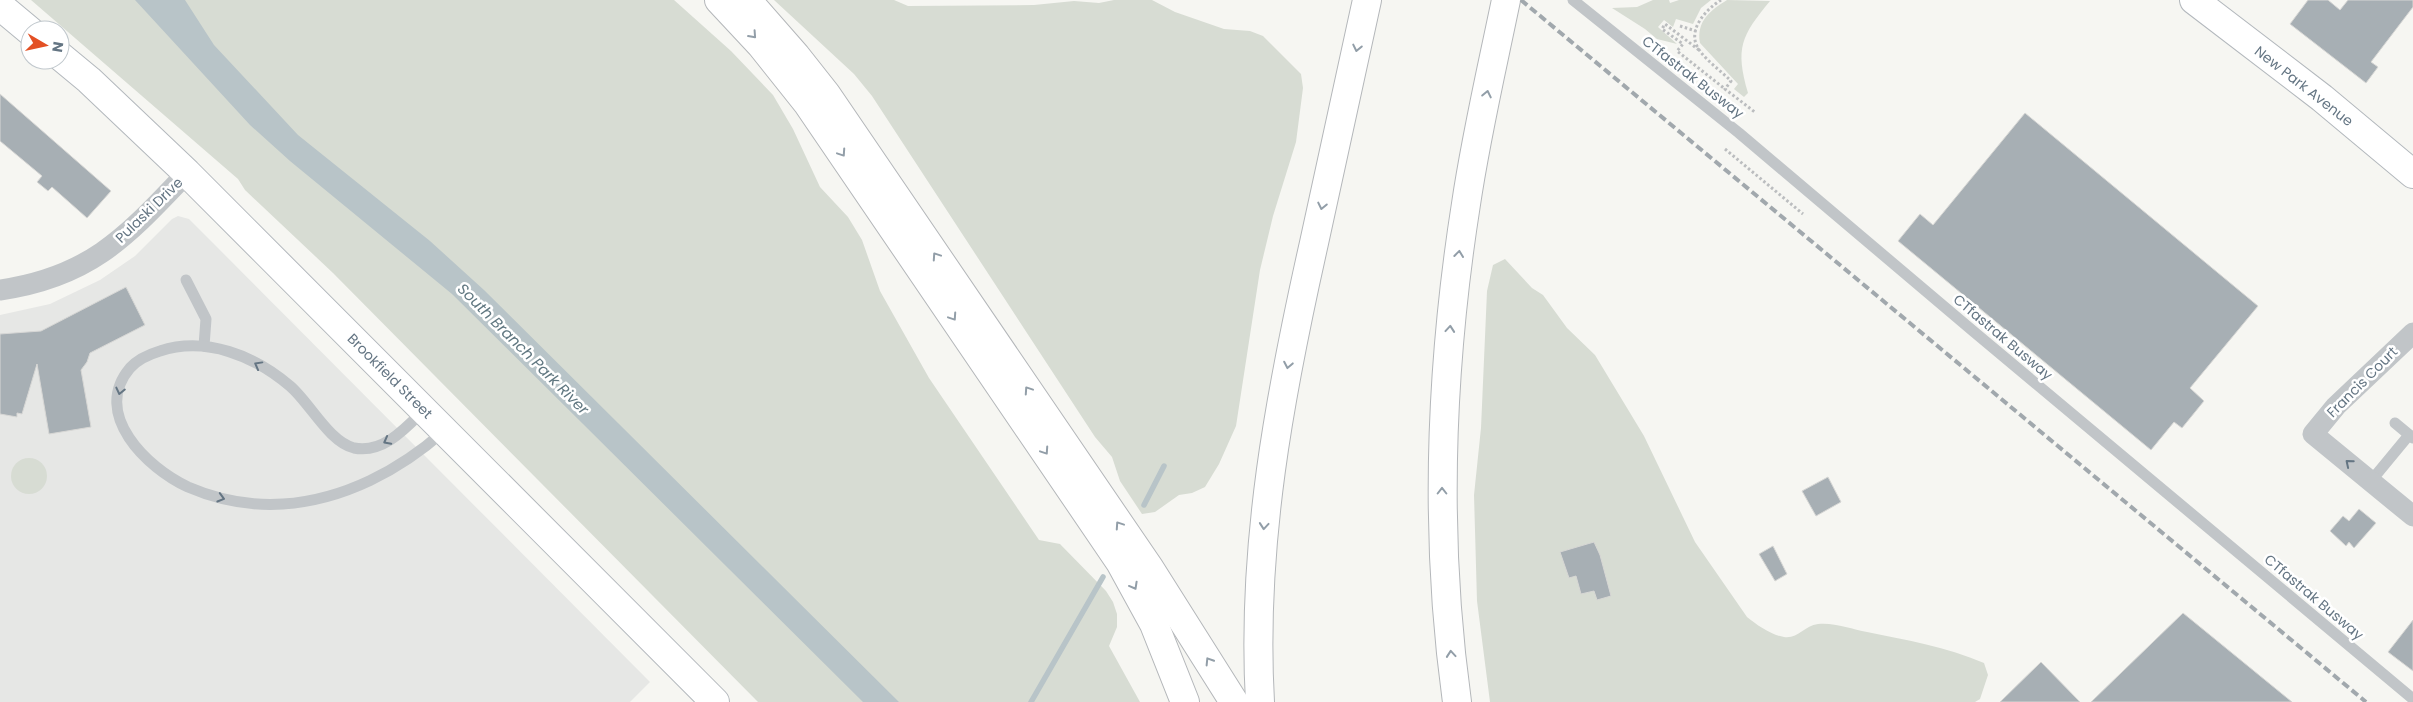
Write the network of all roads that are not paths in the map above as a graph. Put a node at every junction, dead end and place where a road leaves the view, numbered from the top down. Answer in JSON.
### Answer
{"nodes":[{"id":1,"x":719,"y":0,"type":"edge"},
{"id":2,"x":747,"y":0,"type":"edge"},
{"id":3,"x":1367,"y":0,"type":"edge"},
{"id":4,"x":1506,"y":0,"type":"edge"},
{"id":5,"x":1573,"y":0,"type":"edge"},
{"id":6,"x":2194,"y":0,"type":"edge"},
{"id":7,"x":0,"y":6,"type":"edge"},
{"id":8,"x":20,"y":23,"type":"edge"},
{"id":9,"x":70,"y":64,"type":"edge"},
{"id":10,"x":188,"y":173,"type":"junction"},
{"id":11,"x":2413,"y":174,"type":"edge"},
{"id":12,"x":186,"y":280,"type":"dead end"},
{"id":13,"x":0,"y":290,"type":"edge"},
{"id":14,"x":2413,"y":333,"type":"edge"},
{"id":15,"x":204,"y":346,"type":"junction"},
{"id":16,"x":424,"y":410,"type":"junction"},
{"id":17,"x":2395,"y":423,"type":"dead end"},
{"id":18,"x":444,"y":431,"type":"junction"},
{"id":19,"x":2411,"y":436,"type":"edge"},
{"id":20,"x":2371,"y":481,"type":"junction"},
{"id":21,"x":2413,"y":516,"type":"edge"},
{"id":22,"x":2413,"y":699,"type":"edge"},
{"id":23,"x":715,"y":702,"type":"edge"},
{"id":24,"x":1185,"y":702,"type":"edge"},
{"id":25,"x":1234,"y":702,"type":"edge"},
{"id":26,"x":1260,"y":702,"type":"edge"},
{"id":27,"x":1457,"y":702,"type":"edge"}],
"edges":[{"from":1,"to":24,"type":"main road","one_way":true},
{"from":25,"to":2,"type":"main road","one_way":true},
{"from":3,"to":26,"type":"main road","one_way":true},
{"from":27,"to":4,"type":"main road","one_way":true},
{"from":5,"to":22,"type":"lane","name":"CTfastrak Busway"},
{"from":6,"to":11,"type":"main road","name":"New Park Avenue"},
{"from":7,"to":8,"type":"main road"},
{"from":9,"to":10,"type":"main road","name":"Brookfield Street"},
{"from":10,"to":13,"type":"street","name":"Pulaski Drive"},
{"from":10,"to":16,"type":"main road","name":"Brookfield Street"},
{"from":12,"to":15,"type":"lane"},
{"from":20,"to":14,"type":"street","name":"Francis Court","one_way":true},
{"from":16,"to":15,"type":"lane","one_way":true},
{"from":15,"to":18,"type":"lane","one_way":true},
{"from":16,"to":18,"type":"main road","name":"Brookfield Street"},
{"from":17,"to":19,"type":"lane"},
{"from":18,"to":23,"type":"main road","name":"Brookfield Street"},
{"from":19,"to":20,"type":"lane"},
{"from":20,"to":21,"type":"street"}]}
